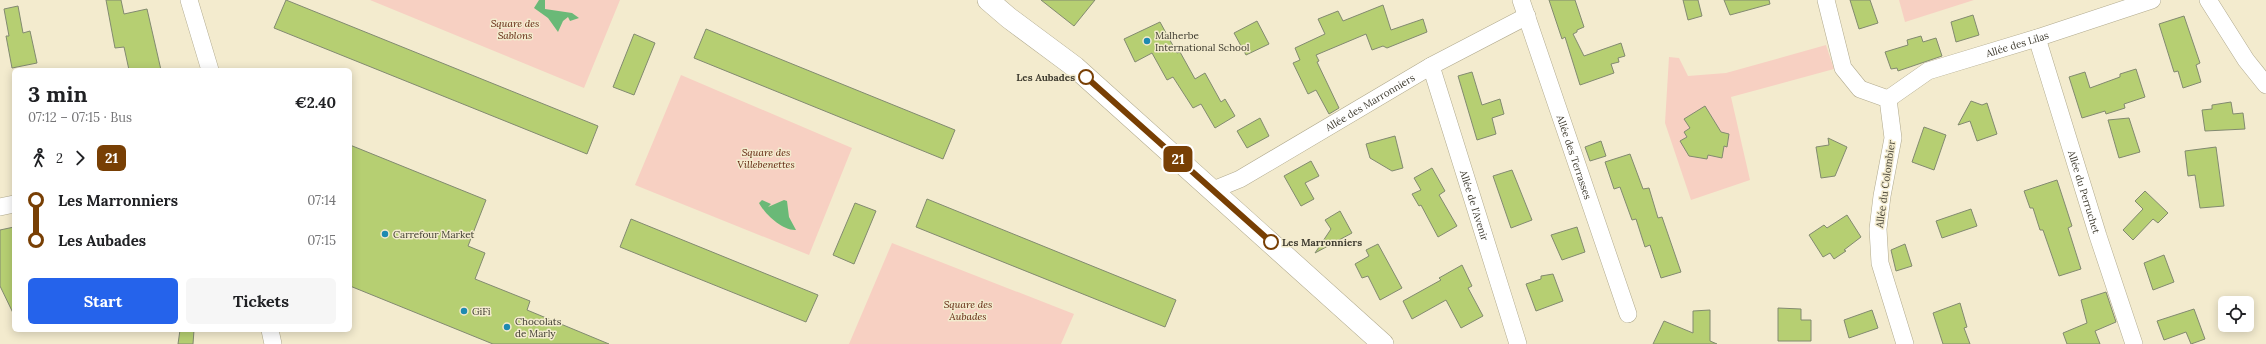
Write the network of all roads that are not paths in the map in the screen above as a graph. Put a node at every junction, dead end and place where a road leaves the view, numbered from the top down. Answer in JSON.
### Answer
{"nodes":[{"id":1,"x":189,"y":0,"type":"edge"},
{"id":2,"x":977,"y":0,"type":"edge"},
{"id":3,"x":988,"y":0,"type":"edge"},
{"id":4,"x":1521,"y":0,"type":"edge"},
{"id":5,"x":1826,"y":0,"type":"edge"},
{"id":6,"x":2152,"y":0,"type":"edge"},
{"id":7,"x":2208,"y":0,"type":"edge"},
{"id":8,"x":1006,"y":16,"type":"junction"},
{"id":9,"x":1527,"y":16,"type":"junction"},
{"id":10,"x":2037,"y":38,"type":"junction"},
{"id":11,"x":1431,"y":66,"type":"junction"},
{"id":12,"x":209,"y":68,"type":"edge"},
{"id":13,"x":2266,"y":85,"type":"edge"},
{"id":14,"x":1888,"y":99,"type":"junction"},
{"id":15,"x":1213,"y":190,"type":"junction"},
{"id":16,"x":12,"y":204,"type":"edge"},
{"id":17,"x":0,"y":207,"type":"edge"},
{"id":18,"x":1628,"y":314,"type":"dead end"},
{"id":19,"x":271,"y":332,"type":"edge"},
{"id":20,"x":274,"y":344,"type":"edge"},
{"id":21,"x":1383,"y":344,"type":"edge"},
{"id":22,"x":1518,"y":344,"type":"edge"},
{"id":23,"x":1905,"y":344,"type":"edge"},
{"id":24,"x":2134,"y":344,"type":"edge"}],
"edges":[{"from":1,"to":12,"type":"street"},
{"from":2,"to":8,"type":"main road"},
{"from":3,"to":8,"type":"main road"},
{"from":4,"to":9,"type":"street","name":"Allée des Terrasses"},
{"from":5,"to":14,"type":"street"},
{"from":6,"to":10,"type":"street","name":"Allée des Lilas"},
{"from":7,"to":13,"type":"street"},
{"from":8,"to":15,"type":"main road"},
{"from":9,"to":11,"type":"street","name":"Allée des Marronniers"},
{"from":9,"to":18,"type":"street","name":"Allée des Terrasses"},
{"from":10,"to":14,"type":"street","name":"Allée des Lilas"},
{"from":10,"to":24,"type":"street","name":"Allée du Perruchet"},
{"from":11,"to":15,"type":"street","name":"Allée des Marronniers"},
{"from":11,"to":22,"type":"street","name":"Allée de l'Avenir"},
{"from":14,"to":23,"type":"street","name":"Allée du Colombier"},
{"from":15,"to":21,"type":"main road"},
{"from":16,"to":17,"type":"street"},
{"from":19,"to":20,"type":"street"}]}
